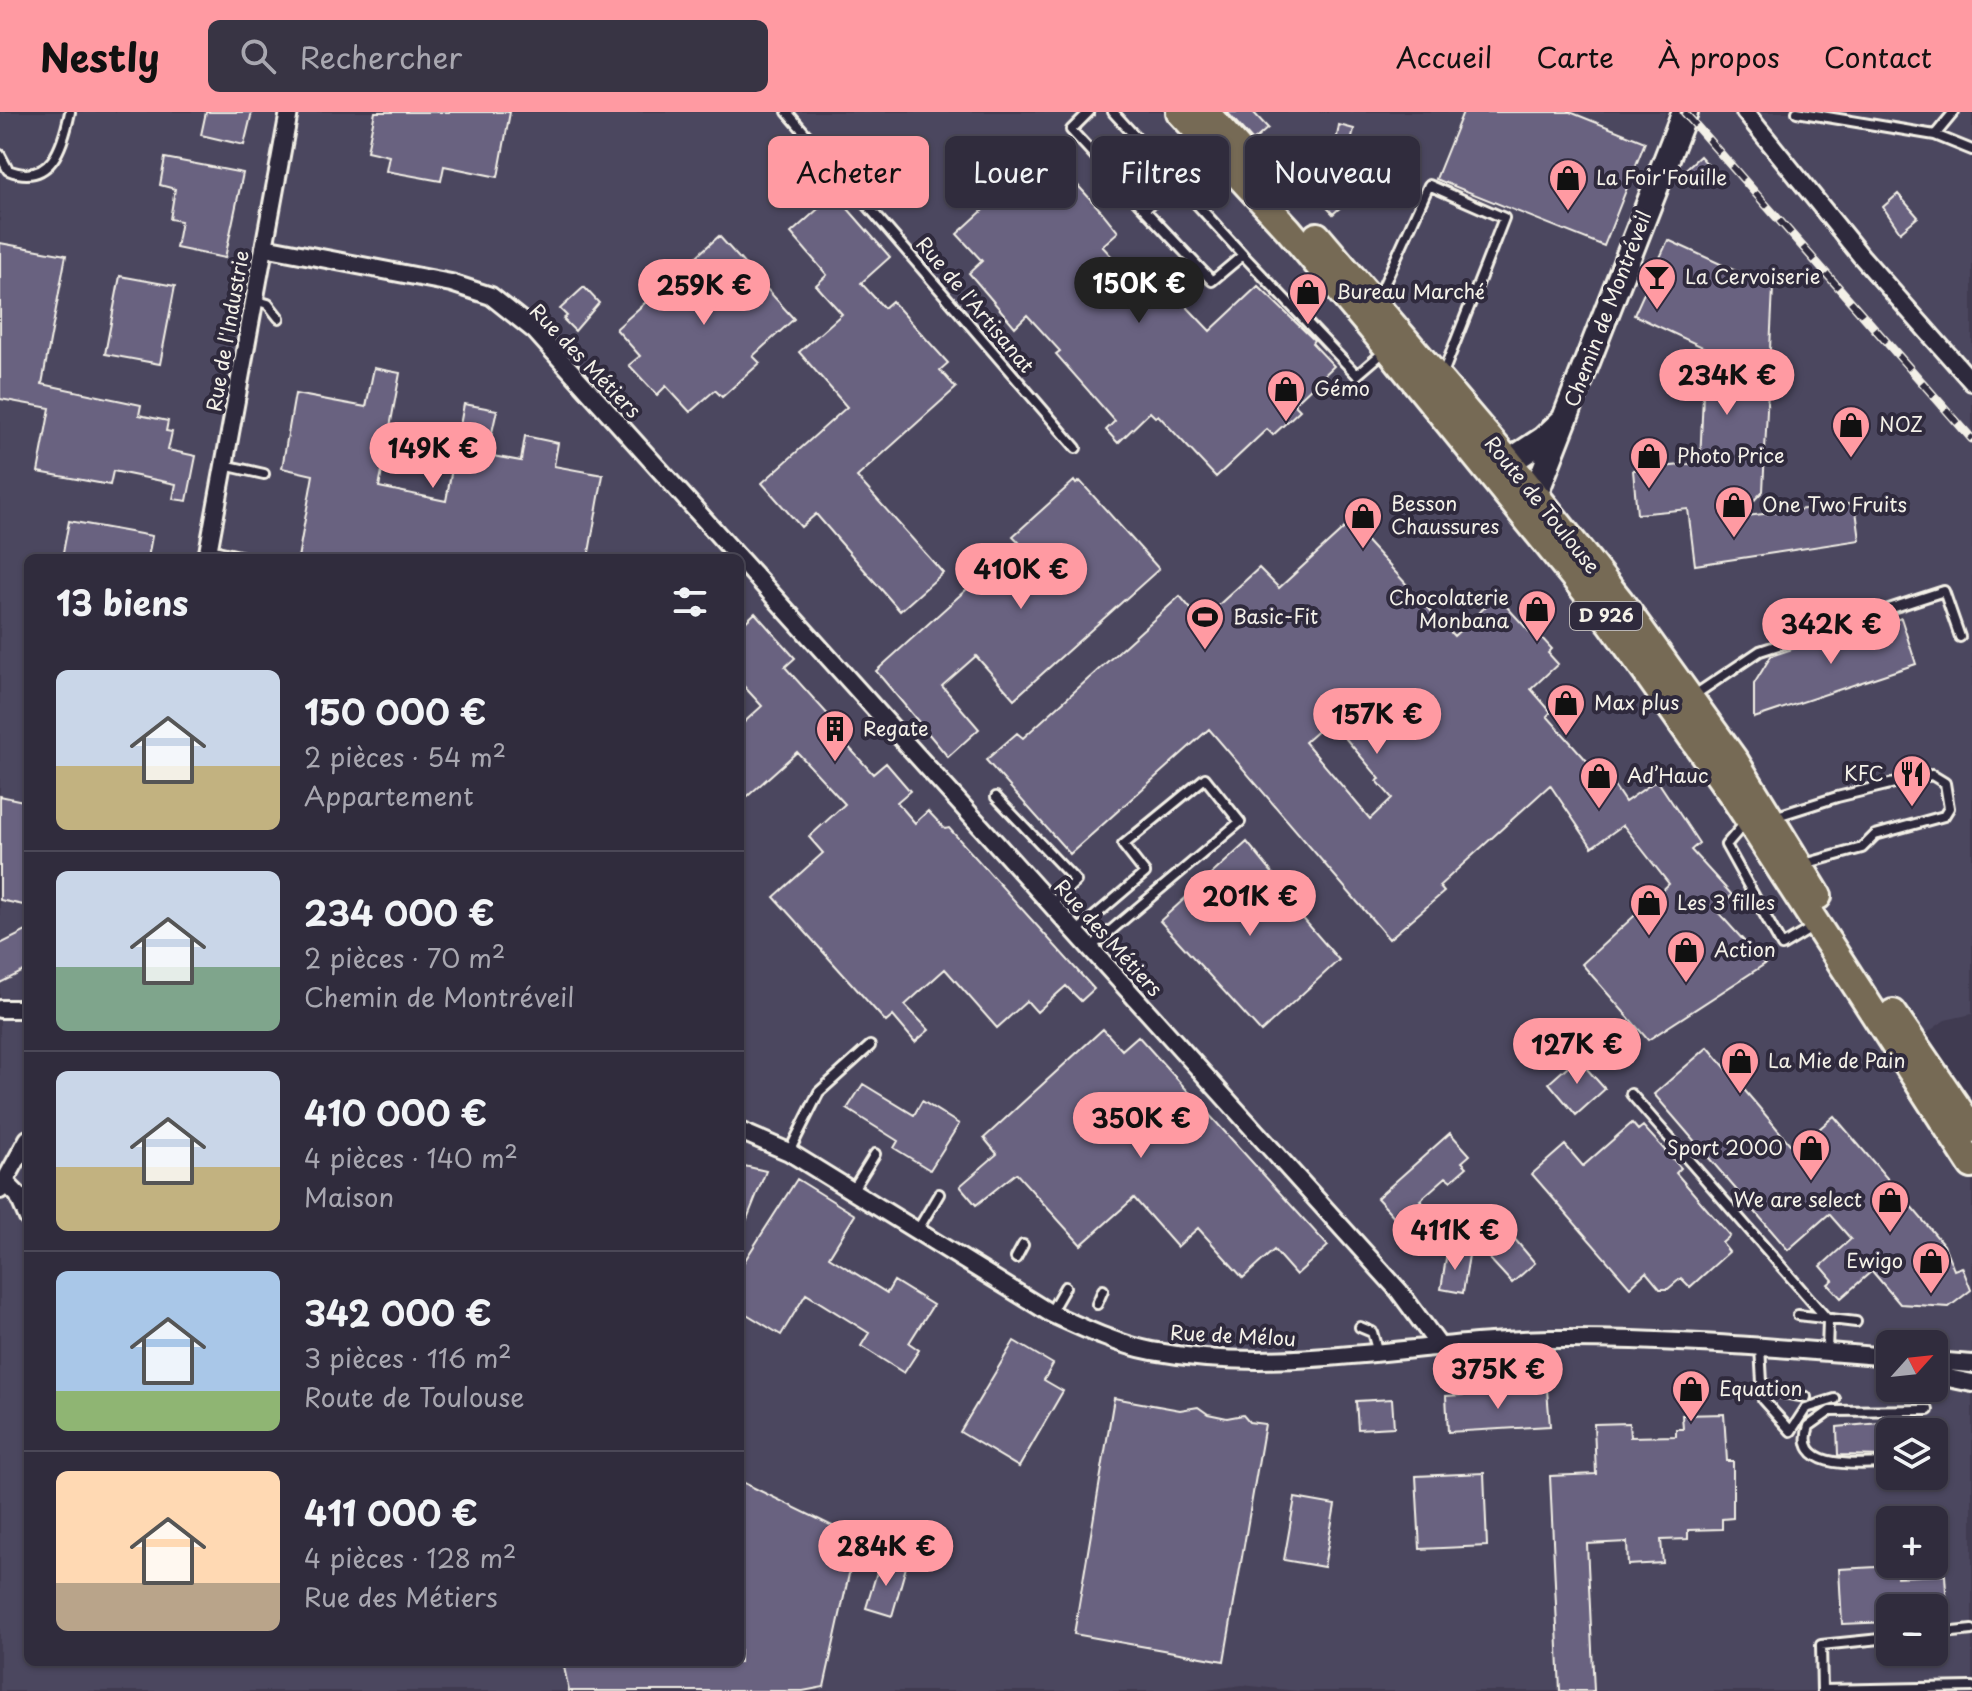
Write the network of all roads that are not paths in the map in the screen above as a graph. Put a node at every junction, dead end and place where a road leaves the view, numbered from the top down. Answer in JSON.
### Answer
{"nodes":[{"id":1,"x":70,"y":112,"type":"edge"},
{"id":2,"x":289,"y":112,"type":"edge"},
{"id":3,"x":787,"y":112,"type":"edge"},
{"id":4,"x":1089,"y":112,"type":"edge"},
{"id":5,"x":1113,"y":112,"type":"edge"},
{"id":6,"x":1180,"y":112,"type":"edge"},
{"id":7,"x":1205,"y":112,"type":"edge"},
{"id":8,"x":1685,"y":112,"type":"edge"},
{"id":9,"x":1745,"y":112,"type":"edge"},
{"id":10,"x":1797,"y":112,"type":"edge"},
{"id":11,"x":1954,"y":112,"type":"edge"},
{"id":12,"x":1935,"y":135,"type":"junction"},
{"id":13,"x":1136,"y":136,"type":"edge"},
{"id":14,"x":1202,"y":136,"type":"edge"},
{"id":15,"x":1972,"y":150,"type":"edge"},
{"id":16,"x":0,"y":155,"type":"edge"},
{"id":17,"x":1229,"y":167,"type":"edge"},
{"id":18,"x":1202,"y":208,"type":"edge"},
{"id":19,"x":1145,"y":210,"type":"joint"},
{"id":20,"x":264,"y":247,"type":"junction"},
{"id":21,"x":1243,"y":255,"type":"junction"},
{"id":22,"x":254,"y":300,"type":"junction"},
{"id":23,"x":1375,"y":303,"type":"junction"},
{"id":24,"x":279,"y":318,"type":"dead end"},
{"id":25,"x":1388,"y":348,"type":"junction"},
{"id":26,"x":1440,"y":381,"type":"junction"},
{"id":27,"x":1972,"y":382,"type":"edge"},
{"id":28,"x":1567,"y":417,"type":"junction"},
{"id":29,"x":1076,"y":448,"type":"dead end"},
{"id":30,"x":1509,"y":462,"type":"junction"},
{"id":31,"x":224,"y":465,"type":"junction"},
{"id":32,"x":264,"y":474,"type":"dead end"},
{"id":33,"x":1535,"y":495,"type":"junction"},
{"id":34,"x":207,"y":554,"type":"edge"},
{"id":35,"x":736,"y":554,"type":"edge"},
{"id":36,"x":744,"y":562,"type":"edge"},
{"id":37,"x":1960,"y":637,"type":"dead end"},
{"id":38,"x":1690,"y":699,"type":"junction"},
{"id":39,"x":996,"y":797,"type":"dead end"},
{"id":40,"x":1759,"y":819,"type":"junction"},
{"id":41,"x":1800,"y":866,"type":"junction"},
{"id":42,"x":1051,"y":905,"type":"junction"},
{"id":43,"x":1816,"y":926,"type":"junction"},
{"id":44,"x":1076,"y":932,"type":"junction"},
{"id":45,"x":1090,"y":948,"type":"junction"},
{"id":46,"x":0,"y":1009,"type":"edge"},
{"id":47,"x":24,"y":1009,"type":"edge"},
{"id":48,"x":870,"y":1046,"type":"dead end"},
{"id":49,"x":1906,"y":1063,"type":"junction"},
{"id":50,"x":1631,"y":1094,"type":"dead end"},
{"id":51,"x":1972,"y":1129,"type":"edge"},
{"id":52,"x":744,"y":1133,"type":"edge"},
{"id":53,"x":24,"y":1146,"type":"edge"},
{"id":54,"x":789,"y":1152,"type":"junction"},
{"id":55,"x":875,"y":1154,"type":"dead end"},
{"id":56,"x":1972,"y":1165,"type":"edge"},
{"id":57,"x":2,"y":1186,"type":"edge"},
{"id":58,"x":852,"y":1191,"type":"junction"},
{"id":59,"x":939,"y":1194,"type":"dead end"},
{"id":60,"x":24,"y":1209,"type":"edge"},
{"id":61,"x":917,"y":1231,"type":"junction"},
{"id":62,"x":1023,"y":1245,"type":"dead end"},
{"id":63,"x":1016,"y":1258,"type":"dead end"},
{"id":64,"x":1065,"y":1287,"type":"dead end"},
{"id":65,"x":1103,"y":1290,"type":"dead end"},
{"id":66,"x":1097,"y":1304,"type":"dead end"},
{"id":67,"x":1050,"y":1313,"type":"junction"},
{"id":68,"x":1798,"y":1315,"type":"dead end"},
{"id":69,"x":1828,"y":1320,"type":"junction"},
{"id":70,"x":1856,"y":1322,"type":"dead end"},
{"id":71,"x":1360,"y":1327,"type":"dead end"},
{"id":72,"x":1760,"y":1346,"type":"junction"},
{"id":73,"x":1440,"y":1347,"type":"junction"},
{"id":74,"x":1827,"y":1352,"type":"junction"},
{"id":75,"x":1378,"y":1354,"type":"junction"},
{"id":76,"x":1876,"y":1356,"type":"edge"},
{"id":77,"x":1948,"y":1362,"type":"edge"},
{"id":78,"x":1876,"y":1363,"type":"edge"},
{"id":79,"x":1972,"y":1364,"type":"edge"},
{"id":80,"x":1948,"y":1378,"type":"edge"},
{"id":81,"x":1761,"y":1381,"type":"junction"},
{"id":82,"x":1972,"y":1383,"type":"edge"},
{"id":83,"x":1806,"y":1397,"type":"dead end"},
{"id":84,"x":1835,"y":1399,"type":"dead end"},
{"id":85,"x":1928,"y":1410,"type":"dead end"},
{"id":86,"x":1876,"y":1463,"type":"edge"},
{"id":87,"x":1972,"y":1630,"type":"edge"},
{"id":88,"x":1948,"y":1633,"type":"edge"},
{"id":89,"x":1876,"y":1639,"type":"edge"},
{"id":90,"x":1972,"y":1687,"type":"edge"},
{"id":91,"x":1822,"y":1690,"type":"edge"}],
"edges":[{"from":1,"to":16,"type":"lane"},
{"from":2,"to":20,"type":"street","name":"Rue de l'Industrie"},
{"from":3,"to":29,"type":"lane","name":"Rue de l'Artisanat"},
{"from":4,"to":19,"type":"lane"},
{"from":5,"to":13,"type":"lane"},
{"from":6,"to":14,"type":"main road","number":"D 926"},
{"from":7,"to":23,"type":"main road","name":"Route de Toulouse","number":"D 926"},
{"from":8,"to":28,"type":"main road","name":"Chemin de Montréveil"},
{"from":9,"to":27,"type":"street"},
{"from":10,"to":12,"type":"lane"},
{"from":11,"to":12,"type":"lane"},
{"from":12,"to":15,"type":"lane"},
{"from":17,"to":25,"type":"main road","number":"D 926"},
{"from":18,"to":21,"type":"lane"},
{"from":19,"to":21,"type":"lane"},
{"from":20,"to":22,"type":"street","name":"Rue de l'Industrie"},
{"from":20,"to":35,"type":"street","name":"Rue des Métiers"},
{"from":21,"to":25,"type":"lane"},
{"from":22,"to":24,"type":"lane"},
{"from":22,"to":31,"type":"street","name":"Rue de l'Industrie"},
{"from":23,"to":26,"type":"main road","name":"Route de Toulouse","number":"D 926"},
{"from":23,"to":26,"type":"lane"},
{"from":25,"to":40,"type":"main road","number":"D 926"},
{"from":26,"to":30,"type":"main road","name":"Route de Toulouse","number":"D 926"},
{"from":28,"to":30,"type":"main road","name":"Chemin de Montréveil"},
{"from":28,"to":33,"type":"main road","name":"Chemin de Montréveil"},
{"from":30,"to":33,"type":"main road","name":"Route de Toulouse","number":"D 926"},
{"from":31,"to":32,"type":"lane"},
{"from":31,"to":34,"type":"street","name":"Rue de l'Industrie"},
{"from":33,"to":38,"type":"main road","name":"Route de Toulouse","number":"D 926"},
{"from":36,"to":42,"type":"street","name":"Rue des Métiers"},
{"from":37,"to":38,"type":"lane"},
{"from":38,"to":40,"type":"main road","name":"Route de Toulouse","number":"D 926"},
{"from":39,"to":42,"type":"lane"},
{"from":40,"to":41,"type":"main road","name":"Route de Toulouse","number":"D 926"},
{"from":40,"to":41,"type":"lane"},
{"from":40,"to":43,"type":"main road","number":"D 926"},
{"from":40,"to":43,"type":"lane"},
{"from":41,"to":49,"type":"main road","name":"Route de Toulouse","number":"D 926"},
{"from":42,"to":44,"type":"street","name":"Rue des Métiers"},
{"from":43,"to":49,"type":"main road","number":"D 926"},
{"from":44,"to":45,"type":"street","name":"Rue des Métiers"},
{"from":44,"to":45,"type":"lane"},
{"from":45,"to":73,"type":"street","name":"Rue des Métiers"},
{"from":46,"to":47,"type":"street"},
{"from":48,"to":54,"type":"lane"},
{"from":49,"to":51,"type":"main road","name":"Route de Toulouse","number":"D 926"},
{"from":49,"to":56,"type":"main road","number":"D 926"},
{"from":50,"to":69,"type":"lane"},
{"from":52,"to":54,"type":"street","name":"Rue de Mélou"},
{"from":53,"to":57,"type":"street"},
{"from":54,"to":58,"type":"street","name":"Rue de Mélou"},
{"from":55,"to":58,"type":"lane"},
{"from":57,"to":60,"type":"street"},
{"from":58,"to":61,"type":"street","name":"Rue de Mélou"},
{"from":59,"to":61,"type":"lane"},
{"from":61,"to":67,"type":"street","name":"Rue de Mélou"},
{"from":62,"to":63,"type":"lane"},
{"from":64,"to":67,"type":"lane"},
{"from":65,"to":66,"type":"lane"},
{"from":67,"to":75,"type":"street","name":"Rue de Mélou"},
{"from":68,"to":69,"type":"lane"},
{"from":69,"to":70,"type":"lane"},
{"from":69,"to":74,"type":"lane"},
{"from":71,"to":75,"type":"lane"},
{"from":72,"to":73,"type":"street","name":"Rue de Mélou"},
{"from":72,"to":74,"type":"street","name":"Rue de Mélou"},
{"from":72,"to":81,"type":"lane"},
{"from":73,"to":75,"type":"street","name":"Rue de Mélou"},
{"from":74,"to":76,"type":"street","name":"Rue de Mélou"},
{"from":74,"to":78,"type":"street","name":"Rue de Mélou"},
{"from":77,"to":79,"type":"street"},
{"from":80,"to":82,"type":"street"},
{"from":81,"to":83,"type":"lane"},
{"from":81,"to":84,"type":"lane"},
{"from":85,"to":86,"type":"lane"},
{"from":87,"to":88,"type":"lane"},
{"from":89,"to":91,"type":"lane"},
{"from":90,"to":91,"type":"lane"}]}
